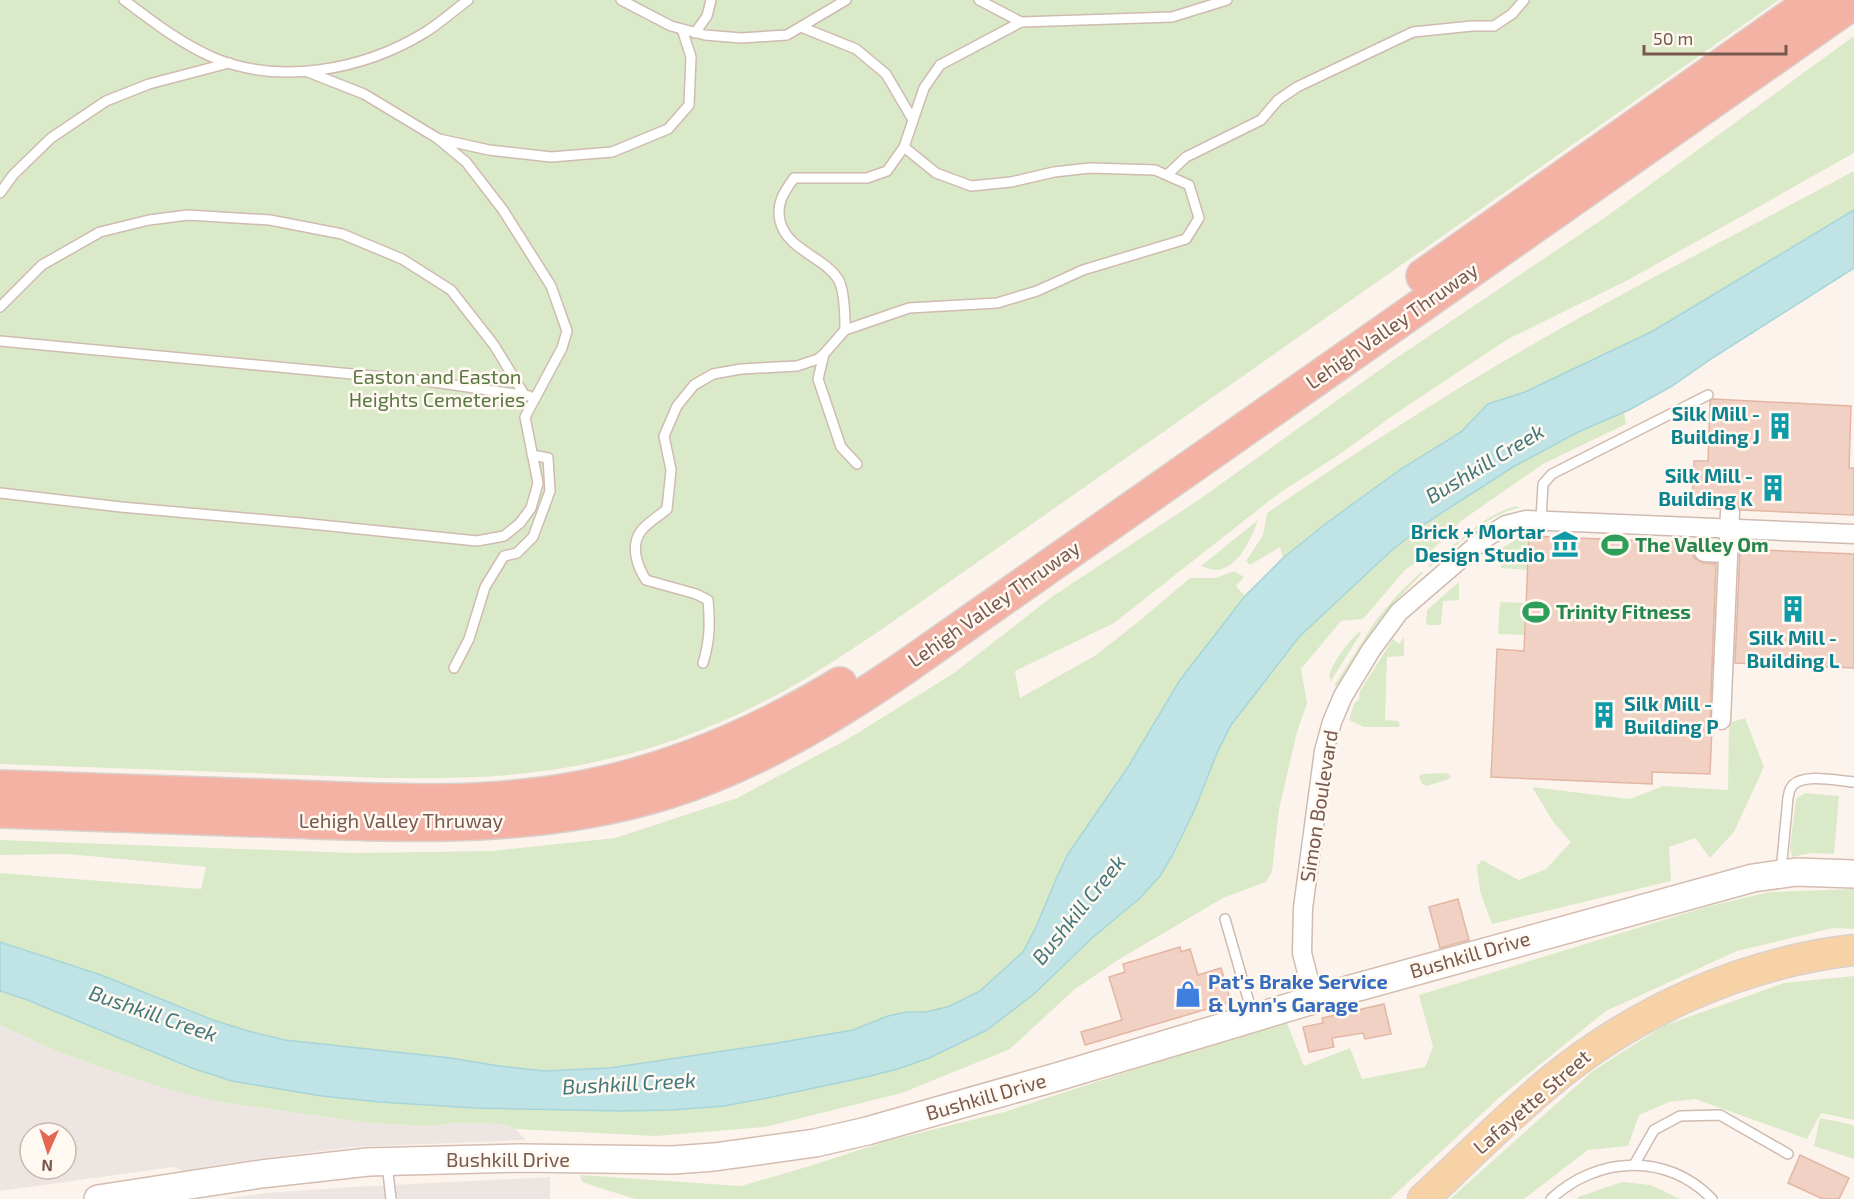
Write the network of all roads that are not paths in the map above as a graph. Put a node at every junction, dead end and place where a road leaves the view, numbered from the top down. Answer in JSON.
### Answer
{"nodes":[{"id":1,"x":124,"y":0,"type":"edge"},
{"id":2,"x":468,"y":0,"type":"edge"},
{"id":3,"x":621,"y":0,"type":"edge"},
{"id":4,"x":711,"y":0,"type":"edge"},
{"id":5,"x":846,"y":0,"type":"edge"},
{"id":6,"x":979,"y":0,"type":"edge"},
{"id":7,"x":1227,"y":0,"type":"edge"},
{"id":8,"x":1524,"y":0,"type":"edge"},
{"id":9,"x":1814,"y":0,"type":"edge"},
{"id":10,"x":1854,"y":2,"type":"edge"},
{"id":11,"x":1021,"y":22,"type":"junction"},
{"id":12,"x":801,"y":27,"type":"junction"},
{"id":13,"x":682,"y":29,"type":"junction"},
{"id":14,"x":695,"y":33,"type":"junction"},
{"id":15,"x":231,"y":63,"type":"junction"},
{"id":16,"x":308,"y":72,"type":"junction"},
{"id":17,"x":913,"y":120,"type":"junction"},
{"id":18,"x":437,"y":138,"type":"junction"},
{"id":19,"x":904,"y":147,"type":"junction"},
{"id":20,"x":1167,"y":175,"type":"junction"},
{"id":21,"x":0,"y":193,"type":"edge"},
{"id":22,"x":0,"y":307,"type":"edge"},
{"id":23,"x":844,"y":330,"type":"junction"},
{"id":24,"x":0,"y":341,"type":"edge"},
{"id":25,"x":824,"y":354,"type":"junction"},
{"id":26,"x":1708,"y":395,"type":"dead end"},
{"id":27,"x":530,"y":396,"type":"junction"},
{"id":28,"x":532,"y":455,"type":"junction"},
{"id":29,"x":857,"y":464,"type":"dead end"},
{"id":30,"x":0,"y":493,"type":"edge"},
{"id":31,"x":1541,"y":520,"type":"junction"},
{"id":32,"x":1729,"y":520,"type":"junction"},
{"id":33,"x":1854,"y":534,"type":"edge"},
{"id":34,"x":1704,"y":552,"type":"dead end"},
{"id":35,"x":1728,"y":553,"type":"junction"},
{"id":36,"x":702,"y":663,"type":"dead end"},
{"id":37,"x":454,"y":668,"type":"dead end"},
{"id":38,"x":1721,"y":720,"type":"dead end"},
{"id":39,"x":1854,"y":782,"type":"edge"},
{"id":40,"x":0,"y":787,"type":"edge"},
{"id":41,"x":0,"y":811,"type":"edge"},
{"id":42,"x":1781,"y":873,"type":"junction"},
{"id":43,"x":1854,"y":873,"type":"edge"},
{"id":44,"x":1226,"y":919,"type":"dead end"},
{"id":45,"x":1854,"y":950,"type":"edge"},
{"id":46,"x":1314,"y":1000,"type":"junction"},
{"id":47,"x":1254,"y":1018,"type":"junction"},
{"id":48,"x":1788,"y":1154,"type":"dead end"},
{"id":49,"x":387,"y":1161,"type":"junction"},
{"id":50,"x":1634,"y":1165,"type":"junction"},
{"id":51,"x":98,"y":1199,"type":"edge"},
{"id":52,"x":391,"y":1199,"type":"edge"},
{"id":53,"x":1423,"y":1199,"type":"edge"},
{"id":54,"x":1551,"y":1199,"type":"edge"},
{"id":55,"x":1712,"y":1199,"type":"edge"}],
"edges":[{"from":1,"to":15,"type":"lane"},
{"from":2,"to":16,"type":"lane"},
{"from":3,"to":13,"type":"lane"},
{"from":4,"to":14,"type":"lane"},
{"from":5,"to":12,"type":"lane"},
{"from":6,"to":11,"type":"lane"},
{"from":7,"to":11,"type":"lane"},
{"from":8,"to":20,"type":"lane"},
{"from":9,"to":40,"type":"highway","name":"Lehigh Valley Thruway"},
{"from":10,"to":41,"type":"highway","name":"Lehigh Valley Thruway"},
{"from":11,"to":17,"type":"lane"},
{"from":12,"to":14,"type":"lane"},
{"from":12,"to":17,"type":"lane"},
{"from":13,"to":14,"type":"lane"},
{"from":13,"to":18,"type":"lane"},
{"from":15,"to":16,"type":"lane"},
{"from":15,"to":21,"type":"lane"},
{"from":16,"to":18,"type":"lane"},
{"from":17,"to":19,"type":"lane"},
{"from":18,"to":27,"type":"lane"},
{"from":19,"to":20,"type":"lane"},
{"from":19,"to":23,"type":"lane"},
{"from":20,"to":23,"type":"lane"},
{"from":22,"to":27,"type":"lane"},
{"from":23,"to":25,"type":"lane"},
{"from":24,"to":27,"type":"lane"},
{"from":25,"to":29,"type":"lane"},
{"from":25,"to":36,"type":"lane"},
{"from":26,"to":31,"type":"lane"},
{"from":27,"to":28,"type":"lane"},
{"from":28,"to":30,"type":"lane"},
{"from":28,"to":37,"type":"lane"},
{"from":31,"to":32,"type":"street","name":"Simon Boulevard"},
{"from":31,"to":46,"type":"street","name":"Simon Boulevard"},
{"from":32,"to":33,"type":"street","name":"Simon Boulevard"},
{"from":32,"to":35,"type":"street"},
{"from":34,"to":35,"type":"street"},
{"from":35,"to":38,"type":"street"},
{"from":39,"to":42,"type":"lane"},
{"from":42,"to":43,"type":"street","name":"Bushkill Drive"},
{"from":42,"to":46,"type":"street","name":"Bushkill Drive"},
{"from":44,"to":47,"type":"lane"},
{"from":45,"to":53,"type":"main road","name":"Lafayette Street"},
{"from":46,"to":47,"type":"street","name":"Bushkill Drive"},
{"from":47,"to":49,"type":"street","name":"Bushkill Drive"},
{"from":48,"to":50,"type":"lane"},
{"from":49,"to":51,"type":"street","name":"Bushkill Drive"},
{"from":49,"to":52,"type":"lane"},
{"from":50,"to":54,"type":"lane"},
{"from":50,"to":55,"type":"lane"}]}
